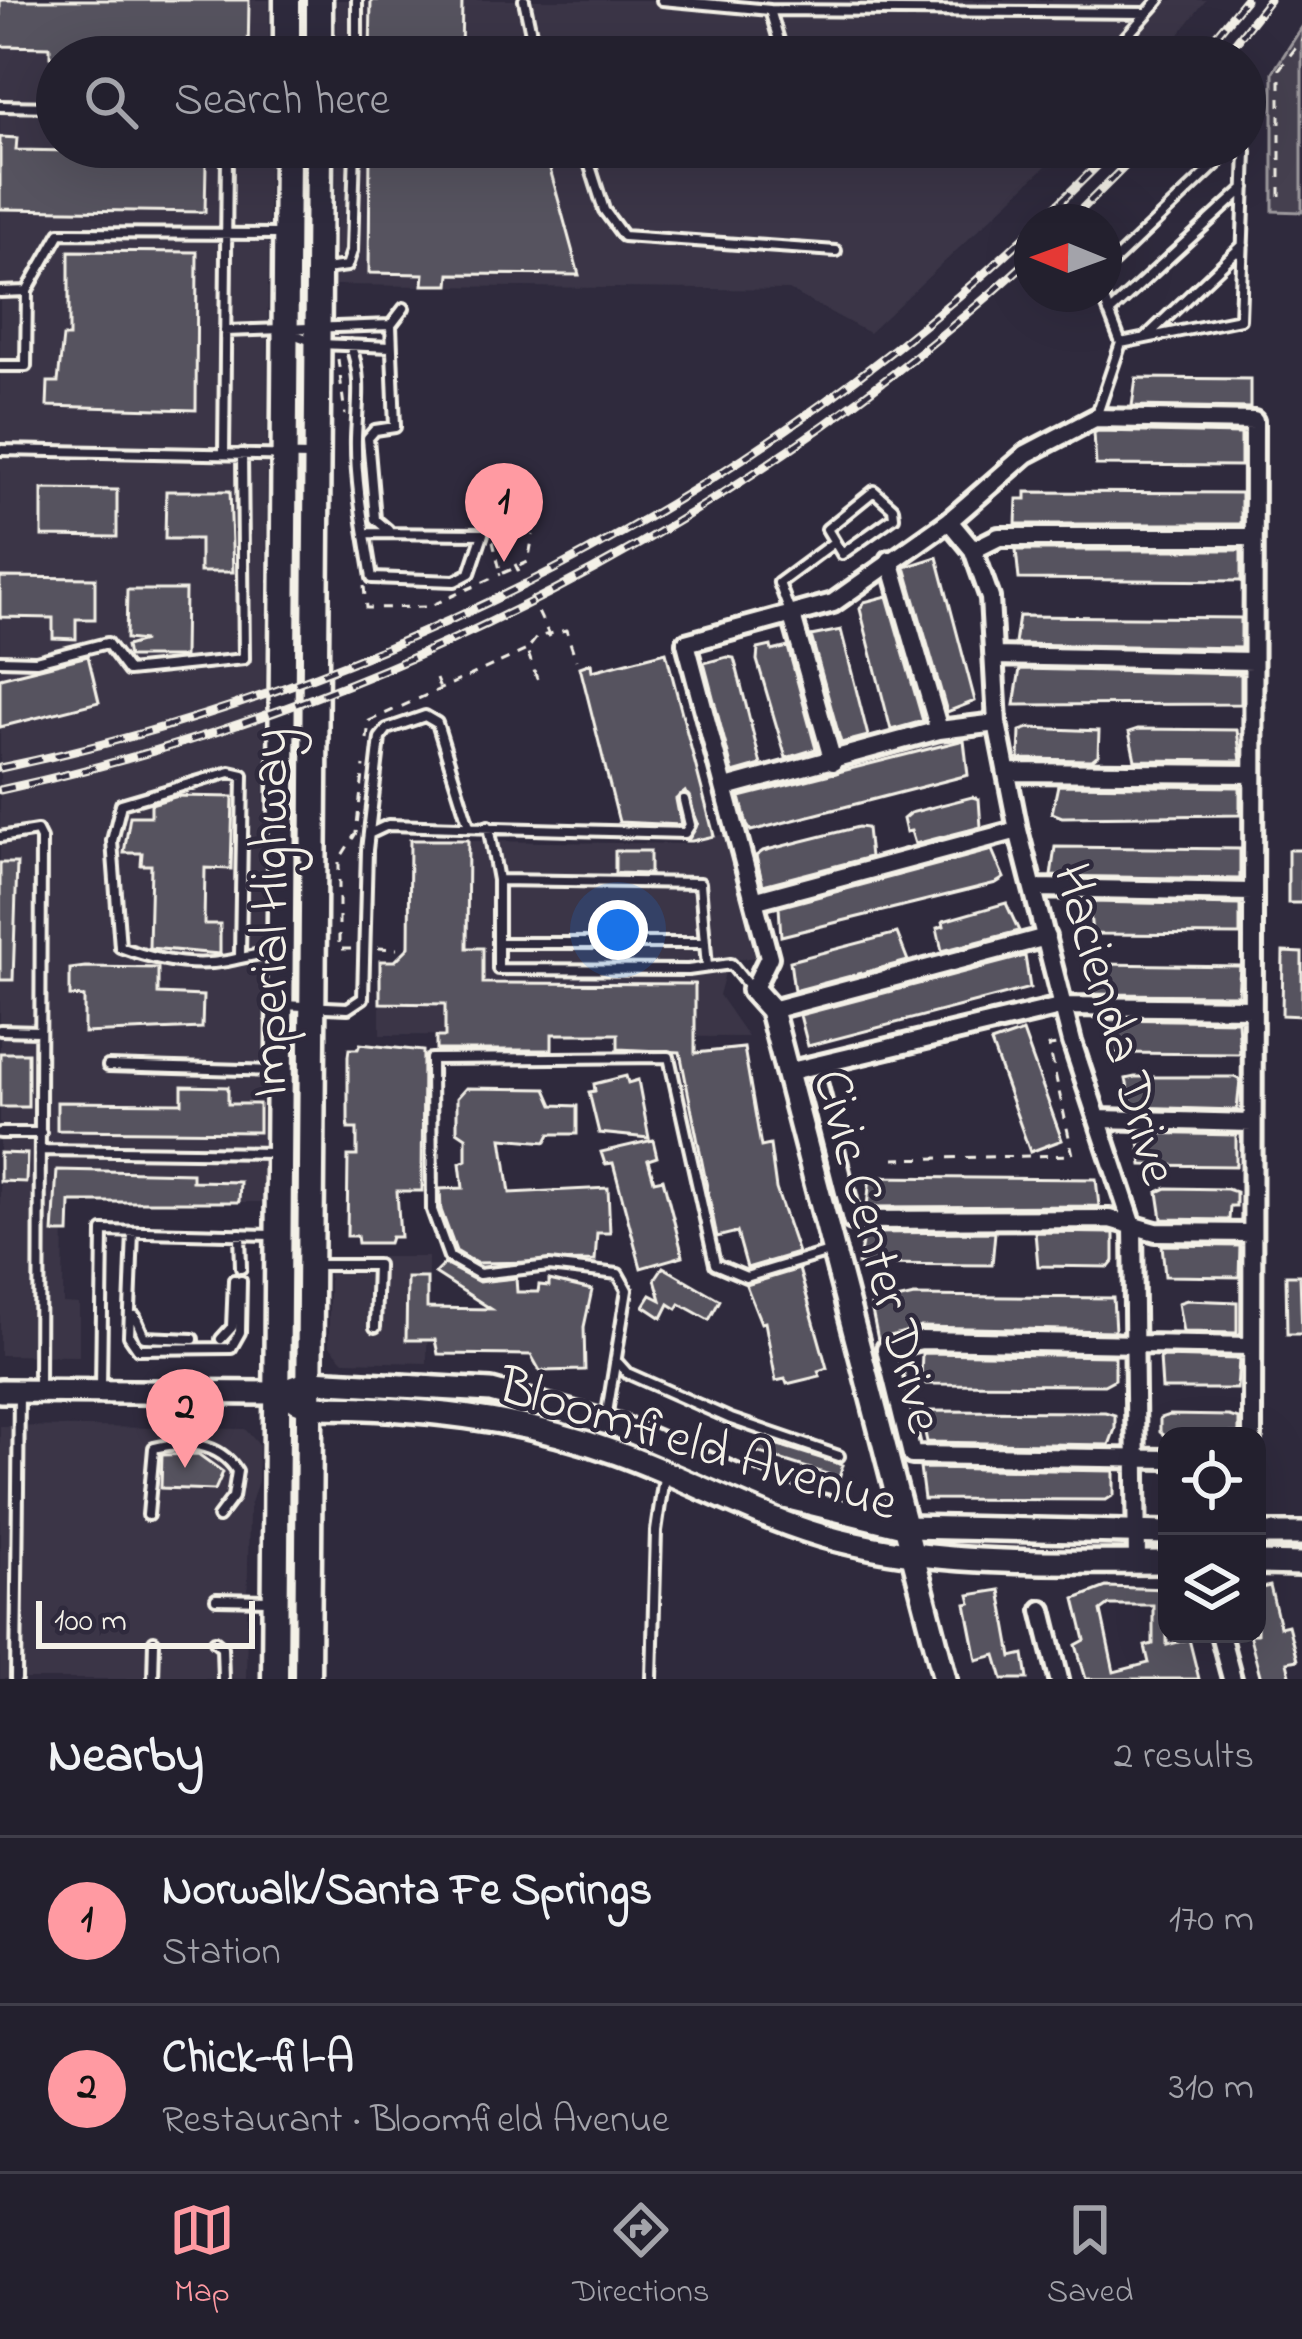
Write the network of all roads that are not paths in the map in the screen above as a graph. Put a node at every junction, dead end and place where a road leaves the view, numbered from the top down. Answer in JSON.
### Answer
{"nodes":[{"id":1,"x":287,"y":0,"type":"edge"},
{"id":2,"x":319,"y":0,"type":"edge"},
{"id":3,"x":357,"y":0,"type":"edge"},
{"id":4,"x":524,"y":0,"type":"edge"},
{"id":5,"x":662,"y":0,"type":"edge"},
{"id":6,"x":1159,"y":0,"type":"edge"},
{"id":7,"x":770,"y":10,"type":"junction"},
{"id":8,"x":1147,"y":13,"type":"junction"},
{"id":9,"x":287,"y":36,"type":"edge"},
{"id":10,"x":319,"y":36,"type":"edge"},
{"id":11,"x":357,"y":36,"type":"edge"},
{"id":12,"x":532,"y":36,"type":"edge"},
{"id":13,"x":778,"y":36,"type":"edge"},
{"id":14,"x":1127,"y":36,"type":"edge"},
{"id":15,"x":0,"y":106,"type":"edge"},
{"id":16,"x":36,"y":106,"type":"edge"},
{"id":17,"x":226,"y":168,"type":"edge"},
{"id":18,"x":286,"y":168,"type":"edge"},
{"id":19,"x":319,"y":168,"type":"edge"},
{"id":20,"x":354,"y":168,"type":"edge"},
{"id":21,"x":591,"y":168,"type":"edge"},
{"id":22,"x":1212,"y":168,"type":"edge"},
{"id":23,"x":1246,"y":168,"type":"edge"},
{"id":24,"x":1246,"y":187,"type":"junction"},
{"id":25,"x":226,"y":232,"type":"junction"},
{"id":26,"x":286,"y":234,"type":"junction"},
{"id":27,"x":1244,"y":244,"type":"junction"},
{"id":28,"x":836,"y":251,"type":"dead end"},
{"id":29,"x":1122,"y":254,"type":"edge"},
{"id":30,"x":320,"y":270,"type":"junction"},
{"id":31,"x":0,"y":292,"type":"edge"},
{"id":32,"x":27,"y":292,"type":"junction"},
{"id":33,"x":404,"y":308,"type":"dead end"},
{"id":34,"x":1109,"y":313,"type":"joint"},
{"id":35,"x":391,"y":325,"type":"junction"},
{"id":36,"x":225,"y":331,"type":"junction"},
{"id":37,"x":286,"y":332,"type":"junction"},
{"id":38,"x":320,"y":335,"type":"junction"},
{"id":39,"x":1145,"y":338,"type":"junction"},
{"id":40,"x":1121,"y":343,"type":"junction"},
{"id":41,"x":350,"y":345,"type":"junction"},
{"id":42,"x":391,"y":347,"type":"junction"},
{"id":43,"x":0,"y":366,"type":"edge"},
{"id":44,"x":1096,"y":418,"type":"junction"},
{"id":45,"x":0,"y":450,"type":"edge"},
{"id":46,"x":224,"y":454,"type":"junction"},
{"id":47,"x":242,"y":454,"type":"junction"},
{"id":48,"x":286,"y":455,"type":"junction"},
{"id":49,"x":319,"y":456,"type":"junction"},
{"id":50,"x":949,"y":521,"type":"junction"},
{"id":51,"x":365,"y":533,"type":"junction"},
{"id":52,"x":400,"y":533,"type":"junction"},
{"id":53,"x":1253,"y":537,"type":"junction"},
{"id":54,"x":833,"y":543,"type":"junction"},
{"id":55,"x":973,"y":550,"type":"junction"},
{"id":56,"x":890,"y":560,"type":"junction"},
{"id":57,"x":792,"y":616,"type":"junction"},
{"id":58,"x":994,"y":656,"type":"junction"},
{"id":59,"x":0,"y":660,"type":"edge"},
{"id":60,"x":1253,"y":662,"type":"junction"},
{"id":61,"x":997,"y":723,"type":"junction"},
{"id":62,"x":939,"y":730,"type":"junction"},
{"id":63,"x":833,"y":762,"type":"junction"},
{"id":64,"x":1007,"y":772,"type":"junction"},
{"id":65,"x":1252,"y":774,"type":"junction"},
{"id":66,"x":726,"y":788,"type":"junction"},
{"id":67,"x":683,"y":800,"type":"dead end"},
{"id":68,"x":469,"y":826,"type":"junction"},
{"id":69,"x":488,"y":826,"type":"junction"},
{"id":70,"x":1018,"y":830,"type":"junction"},
{"id":71,"x":370,"y":834,"type":"junction"},
{"id":72,"x":0,"y":836,"type":"edge"},
{"id":73,"x":498,"y":880,"type":"junction"},
{"id":74,"x":1036,"y":888,"type":"junction"},
{"id":75,"x":1252,"y":892,"type":"junction"},
{"id":76,"x":757,"y":900,"type":"junction"},
{"id":77,"x":1046,"y":937,"type":"junction"},
{"id":78,"x":498,"y":943,"type":"junction"},
{"id":79,"x":705,"y":943,"type":"junction"},
{"id":80,"x":282,"y":953,"type":"junction"},
{"id":81,"x":240,"y":955,"type":"junction"},
{"id":82,"x":707,"y":967,"type":"junction"},
{"id":83,"x":753,"y":990,"type":"junction"},
{"id":84,"x":282,"y":1005,"type":"junction"},
{"id":85,"x":1064,"y":1006,"type":"junction"},
{"id":86,"x":314,"y":1007,"type":"junction"},
{"id":87,"x":1252,"y":1008,"type":"junction"},
{"id":88,"x":771,"y":1010,"type":"junction"},
{"id":89,"x":0,"y":1030,"type":"edge"},
{"id":90,"x":40,"y":1031,"type":"junction"},
{"id":91,"x":108,"y":1066,"type":"dead end"},
{"id":92,"x":282,"y":1071,"type":"junction"},
{"id":93,"x":788,"y":1072,"type":"junction"},
{"id":94,"x":818,"y":1087,"type":"dead end"},
{"id":95,"x":1100,"y":1119,"type":"junction"},
{"id":96,"x":1252,"y":1123,"type":"junction"},
{"id":97,"x":0,"y":1133,"type":"edge"},
{"id":98,"x":41,"y":1133,"type":"junction"},
{"id":99,"x":41,"y":1150,"type":"junction"},
{"id":100,"x":281,"y":1153,"type":"junction"},
{"id":101,"x":1133,"y":1226,"type":"junction"},
{"id":102,"x":133,"y":1232,"type":"junction"},
{"id":103,"x":1252,"y":1233,"type":"junction"},
{"id":104,"x":240,"y":1234,"type":"junction"},
{"id":105,"x":280,"y":1235,"type":"junction"},
{"id":106,"x":833,"y":1250,"type":"junction"},
{"id":107,"x":133,"y":1255,"type":"junction"},
{"id":108,"x":311,"y":1265,"type":"junction"},
{"id":109,"x":238,"y":1269,"type":"dead end"},
{"id":110,"x":375,"y":1327,"type":"dead end"},
{"id":111,"x":193,"y":1339,"type":"dead end"},
{"id":112,"x":221,"y":1339,"type":"dead end"},
{"id":113,"x":1136,"y":1344,"type":"junction"},
{"id":114,"x":1252,"y":1346,"type":"junction"},
{"id":115,"x":617,"y":1362,"type":"junction"},
{"id":116,"x":311,"y":1381,"type":"junction"},
{"id":117,"x":20,"y":1391,"type":"edge"},
{"id":118,"x":101,"y":1392,"type":"junction"},
{"id":119,"x":279,"y":1393,"type":"junction"},
{"id":120,"x":310,"y":1407,"type":"junction"},
{"id":121,"x":456,"y":1414,"type":"junction"},
{"id":122,"x":605,"y":1421,"type":"junction"},
{"id":123,"x":1252,"y":1427,"type":"edge"},
{"id":124,"x":677,"y":1451,"type":"junction"},
{"id":125,"x":839,"y":1456,"type":"dead end"},
{"id":126,"x":1135,"y":1457,"type":"junction"},
{"id":127,"x":1158,"y":1458,"type":"edge"},
{"id":128,"x":665,"y":1472,"type":"junction"},
{"id":129,"x":148,"y":1515,"type":"dead end"},
{"id":130,"x":218,"y":1517,"type":"dead end"},
{"id":131,"x":908,"y":1527,"type":"junction"},
{"id":132,"x":277,"y":1532,"type":"junction"},
{"id":133,"x":1138,"y":1532,"type":"junction"},
{"id":134,"x":1158,"y":1533,"type":"edge"},
{"id":135,"x":1266,"y":1534,"type":"edge"},
{"id":136,"x":1302,"y":1534,"type":"edge"},
{"id":137,"x":914,"y":1554,"type":"junction"},
{"id":138,"x":1137,"y":1562,"type":"junction"},
{"id":139,"x":1158,"y":1562,"type":"edge"},
{"id":140,"x":1266,"y":1563,"type":"edge"},
{"id":141,"x":1302,"y":1564,"type":"edge"},
{"id":142,"x":216,"y":1599,"type":"dead end"},
{"id":143,"x":276,"y":1600,"type":"junction"},
{"id":144,"x":1042,"y":1610,"type":"dead end"},
{"id":145,"x":154,"y":1641,"type":"dead end"},
{"id":146,"x":215,"y":1641,"type":"dead end"},
{"id":147,"x":1222,"y":1643,"type":"edge"},
{"id":148,"x":0,"y":1668,"type":"edge"},
{"id":149,"x":14,"y":1674,"type":"edge"},
{"id":150,"x":153,"y":1679,"type":"edge"},
{"id":151,"x":223,"y":1679,"type":"edge"},
{"id":152,"x":275,"y":1679,"type":"edge"},
{"id":153,"x":293,"y":1679,"type":"edge"},
{"id":154,"x":307,"y":1679,"type":"edge"},
{"id":155,"x":652,"y":1679,"type":"edge"},
{"id":156,"x":945,"y":1679,"type":"edge"},
{"id":157,"x":1059,"y":1679,"type":"edge"},
{"id":158,"x":1232,"y":1679,"type":"edge"}],
"edges":[{"from":1,"to":9,"type":"main road"},
{"from":2,"to":10,"type":"main road"},
{"from":3,"to":11,"type":"lane"},
{"from":4,"to":12,"type":"lane"},
{"from":5,"to":7,"type":"lane"},
{"from":6,"to":8,"type":"lane"},
{"from":7,"to":8,"type":"lane"},
{"from":7,"to":13,"type":"lane"},
{"from":8,"to":14,"type":"lane"},
{"from":15,"to":16,"type":"lane"},
{"from":17,"to":25,"type":"lane"},
{"from":18,"to":26,"type":"main road","name":"Imperial Highway"},
{"from":19,"to":30,"type":"main road","name":"Imperial Highway"},
{"from":20,"to":30,"type":"lane"},
{"from":21,"to":28,"type":"lane"},
{"from":22,"to":29,"type":"lane"},
{"from":23,"to":24,"type":"lane"},
{"from":24,"to":27,"type":"lane"},
{"from":24,"to":34,"type":"lane"},
{"from":25,"to":26,"type":"lane"},
{"from":25,"to":32,"type":"lane"},
{"from":25,"to":36,"type":"lane"},
{"from":26,"to":37,"type":"main road","name":"Imperial Highway"},
{"from":27,"to":39,"type":"lane"},
{"from":27,"to":39,"type":"lane"},
{"from":30,"to":38,"type":"main road","name":"Imperial Highway"},
{"from":31,"to":32,"type":"lane"},
{"from":32,"to":43,"type":"lane"},
{"from":33,"to":35,"type":"lane"},
{"from":34,"to":40,"type":"lane"},
{"from":35,"to":38,"type":"lane"},
{"from":35,"to":42,"type":"lane"},
{"from":36,"to":37,"type":"lane"},
{"from":36,"to":46,"type":"lane"},
{"from":37,"to":38,"type":"lane"},
{"from":37,"to":38,"type":"lane"},
{"from":37,"to":48,"type":"main road","name":"Imperial Highway"},
{"from":38,"to":41,"type":"lane"},
{"from":38,"to":49,"type":"main road","name":"Imperial Highway"},
{"from":39,"to":40,"type":"lane"},
{"from":40,"to":44,"type":"lane"},
{"from":41,"to":42,"type":"lane"},
{"from":41,"to":51,"type":"lane"},
{"from":42,"to":52,"type":"lane"},
{"from":44,"to":50,"type":"street"},
{"from":44,"to":53,"type":"street"},
{"from":45,"to":46,"type":"lane"},
{"from":46,"to":47,"type":"lane"},
{"from":47,"to":48,"type":"lane"},
{"from":47,"to":59,"type":"lane"},
{"from":48,"to":49,"type":"lane"},
{"from":48,"to":80,"type":"main road","name":"Imperial Highway"},
{"from":49,"to":86,"type":"main road","name":"Imperial Highway"},
{"from":50,"to":55,"type":"street","name":"Hacienda Drive"},
{"from":50,"to":56,"type":"street"},
{"from":51,"to":52,"type":"lane"},
{"from":51,"to":52,"type":"lane"},
{"from":53,"to":55,"type":"street"},
{"from":53,"to":60,"type":"street"},
{"from":54,"to":54,"type":"lane"},
{"from":54,"to":57,"type":"lane"},
{"from":55,"to":58,"type":"street","name":"Hacienda Drive"},
{"from":56,"to":57,"type":"street"},
{"from":56,"to":62,"type":"street"},
{"from":57,"to":63,"type":"street"},
{"from":57,"to":66,"type":"street"},
{"from":58,"to":60,"type":"street"},
{"from":58,"to":61,"type":"street","name":"Hacienda Drive"},
{"from":60,"to":65,"type":"street"},
{"from":61,"to":62,"type":"street"},
{"from":61,"to":64,"type":"street","name":"Hacienda Drive"},
{"from":62,"to":63,"type":"street"},
{"from":63,"to":66,"type":"street"},
{"from":64,"to":65,"type":"street"},
{"from":64,"to":70,"type":"street","name":"Hacienda Drive"},
{"from":65,"to":75,"type":"street"},
{"from":66,"to":76,"type":"street"},
{"from":67,"to":69,"type":"lane"},
{"from":68,"to":69,"type":"lane"},
{"from":68,"to":71,"type":"lane"},
{"from":68,"to":71,"type":"lane"},
{"from":69,"to":73,"type":"lane"},
{"from":70,"to":74,"type":"street","name":"Hacienda Drive"},
{"from":70,"to":76,"type":"street"},
{"from":71,"to":86,"type":"lane"},
{"from":72,"to":90,"type":"lane"},
{"from":73,"to":78,"type":"lane"},
{"from":73,"to":79,"type":"lane"},
{"from":74,"to":75,"type":"street"},
{"from":74,"to":77,"type":"street","name":"Hacienda Drive"},
{"from":75,"to":87,"type":"street"},
{"from":76,"to":83,"type":"street"},
{"from":77,"to":85,"type":"street","name":"Hacienda Drive"},
{"from":77,"to":88,"type":"street"},
{"from":78,"to":79,"type":"lane"},
{"from":78,"to":82,"type":"lane"},
{"from":79,"to":82,"type":"lane"},
{"from":80,"to":81,"type":"lane"},
{"from":80,"to":84,"type":"main road","name":"Imperial Highway"},
{"from":81,"to":81,"type":"lane"},
{"from":82,"to":83,"type":"lane"},
{"from":83,"to":88,"type":"main road","name":"Civic Center Drive"},
{"from":84,"to":86,"type":"lane"},
{"from":84,"to":92,"type":"main road","name":"Imperial Highway"},
{"from":85,"to":87,"type":"street"},
{"from":85,"to":93,"type":"street"},
{"from":85,"to":95,"type":"street","name":"Hacienda Drive"},
{"from":86,"to":108,"type":"main road","name":"Imperial Highway"},
{"from":87,"to":96,"type":"street"},
{"from":88,"to":93,"type":"main road","name":"Civic Center Drive"},
{"from":89,"to":90,"type":"lane"},
{"from":90,"to":98,"type":"lane"},
{"from":91,"to":92,"type":"lane"},
{"from":92,"to":100,"type":"main road","name":"Imperial Highway"},
{"from":93,"to":106,"type":"main road","name":"Civic Center Drive"},
{"from":94,"to":101,"type":"street"},
{"from":95,"to":96,"type":"street"},
{"from":95,"to":101,"type":"street","name":"Hacienda Drive"},
{"from":96,"to":103,"type":"street"},
{"from":97,"to":98,"type":"lane"},
{"from":98,"to":99,"type":"lane"},
{"from":99,"to":100,"type":"lane"},
{"from":99,"to":117,"type":"lane"},
{"from":100,"to":105,"type":"main road","name":"Imperial Highway"},
{"from":101,"to":103,"type":"street"},
{"from":101,"to":113,"type":"street","name":"Hacienda Drive"},
{"from":102,"to":104,"type":"lane"},
{"from":102,"to":107,"type":"lane"},
{"from":102,"to":118,"type":"lane"},
{"from":103,"to":114,"type":"street"},
{"from":104,"to":105,"type":"lane"},
{"from":104,"to":109,"type":"lane"},
{"from":105,"to":119,"type":"main road","name":"Imperial Highway"},
{"from":106,"to":115,"type":"lane"},
{"from":106,"to":131,"type":"main road","name":"Civic Center Drive"},
{"from":107,"to":111,"type":"lane"},
{"from":107,"to":112,"type":"lane"},
{"from":108,"to":110,"type":"lane"},
{"from":108,"to":116,"type":"main road","name":"Imperial Highway"},
{"from":113,"to":114,"type":"street"},
{"from":113,"to":126,"type":"street","name":"Hacienda Drive"},
{"from":113,"to":126,"type":"street"},
{"from":114,"to":123,"type":"street"},
{"from":115,"to":122,"type":"lane"},
{"from":115,"to":125,"type":"lane"},
{"from":116,"to":119,"type":"main road","name":"Bloomfield Avenue"},
{"from":116,"to":120,"type":"main road","name":"Imperial Highway"},
{"from":116,"to":122,"type":"main road","name":"Bloomfield Avenue"},
{"from":117,"to":118,"type":"main road","name":"Bloomfield Avenue"},
{"from":117,"to":149,"type":"lane"},
{"from":118,"to":119,"type":"main road","name":"Bloomfield Avenue"},
{"from":119,"to":120,"type":"main road","name":"Bloomfield Avenue"},
{"from":119,"to":132,"type":"main road","name":"Imperial Highway"},
{"from":120,"to":121,"type":"main road","name":"Bloomfield Avenue"},
{"from":120,"to":154,"type":"main road","name":"Imperial Highway"},
{"from":121,"to":122,"type":"main road"},
{"from":121,"to":128,"type":"main road","name":"Bloomfield Avenue"},
{"from":122,"to":124,"type":"main road","name":"Bloomfield Avenue"},
{"from":124,"to":128,"type":"main road"},
{"from":124,"to":131,"type":"main road","name":"Bloomfield Avenue"},
{"from":126,"to":127,"type":"street"},
{"from":126,"to":133,"type":"street","name":"Hacienda Drive"},
{"from":128,"to":137,"type":"main road","name":"Bloomfield Avenue"},
{"from":128,"to":155,"type":"lane"},
{"from":129,"to":130,"type":"lane"},
{"from":131,"to":133,"type":"main road","name":"Bloomfield Avenue"},
{"from":131,"to":137,"type":"main road","name":"Civic Center Drive"},
{"from":132,"to":143,"type":"main road","name":"Imperial Highway"},
{"from":132,"to":153,"type":"main road"},
{"from":133,"to":134,"type":"main road","name":"Bloomfield Avenue"},
{"from":133,"to":138,"type":"street","name":"Hacienda Drive"},
{"from":135,"to":136,"type":"main road"},
{"from":137,"to":138,"type":"main road","name":"Bloomfield Avenue"},
{"from":137,"to":156,"type":"main road","name":"Civic Center Drive"},
{"from":138,"to":139,"type":"main road","name":"Bloomfield Avenue"},
{"from":140,"to":141,"type":"main road"},
{"from":142,"to":143,"type":"lane"},
{"from":143,"to":152,"type":"main road","name":"Imperial Highway"},
{"from":144,"to":157,"type":"street"},
{"from":145,"to":150,"type":"lane"},
{"from":146,"to":151,"type":"lane"},
{"from":147,"to":158,"type":"street"},
{"from":148,"to":149,"type":"lane"}]}
